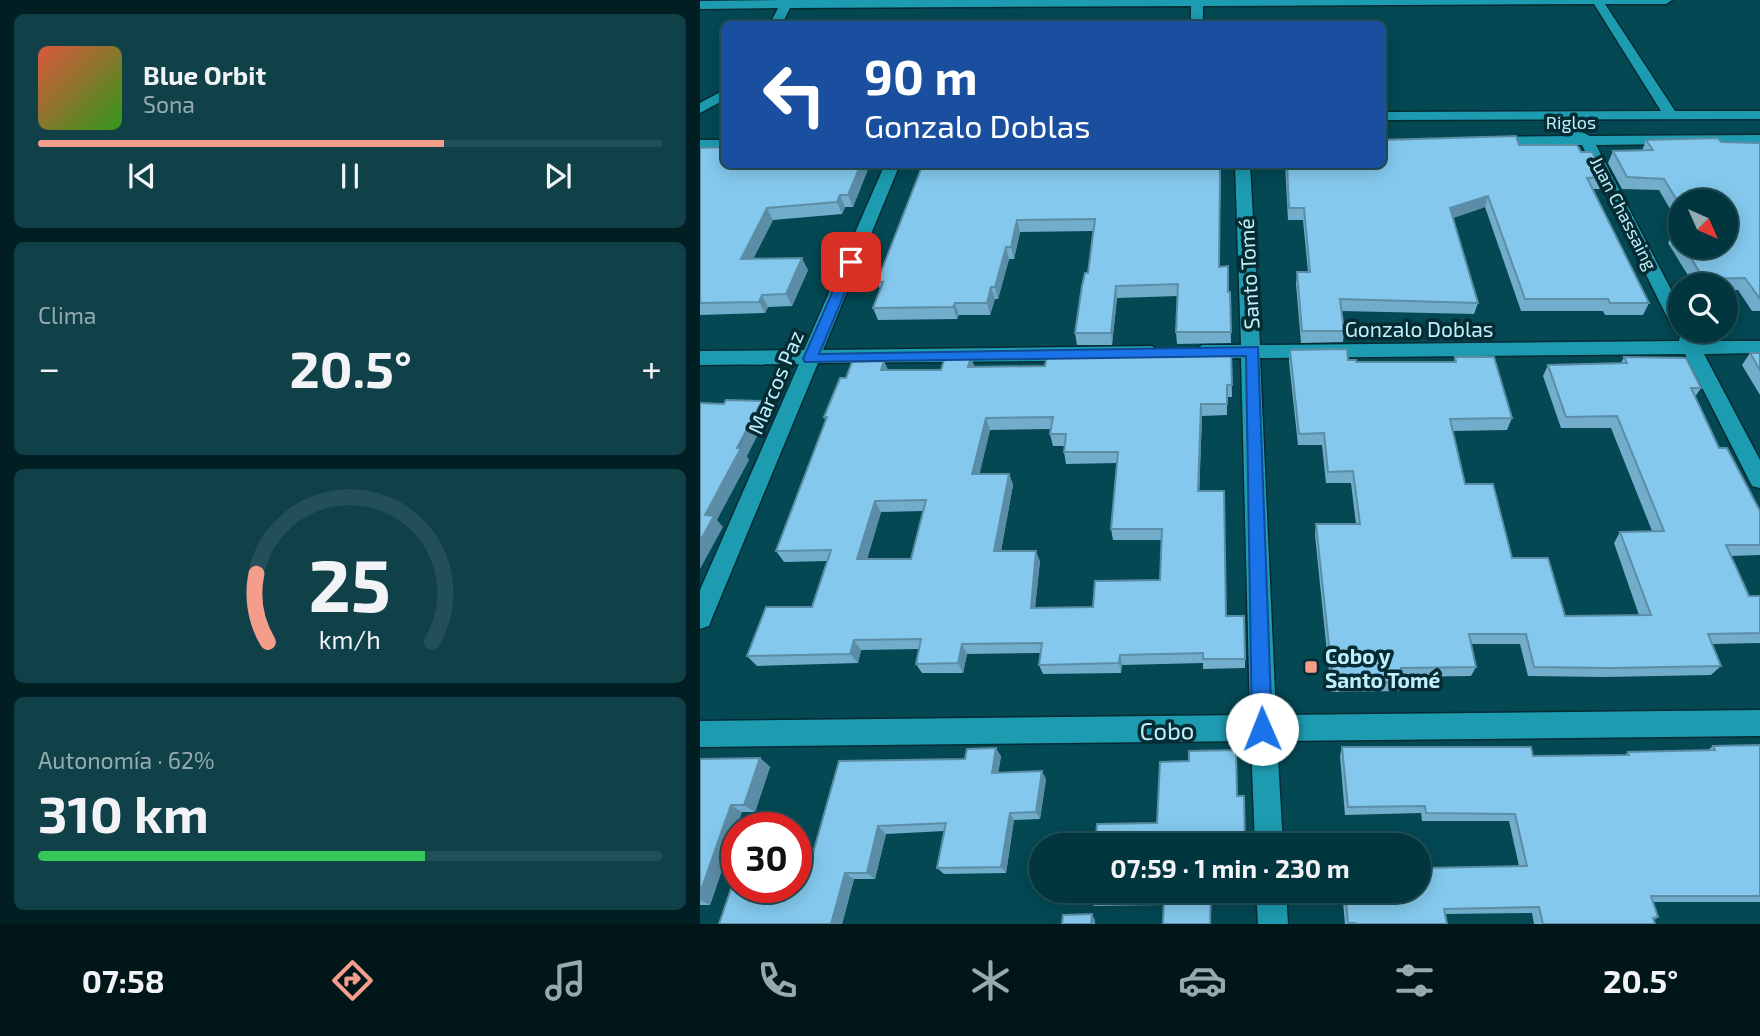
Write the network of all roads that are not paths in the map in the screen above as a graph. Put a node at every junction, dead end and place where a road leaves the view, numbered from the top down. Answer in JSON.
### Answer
{"nodes":[{"id":1,"x":1597,"y":0,"type":"edge"},
{"id":2,"x":1666,"y":0,"type":"edge"},
{"id":3,"x":1197,"y":1,"type":"edge"},
{"id":4,"x":787,"y":2,"type":"edge"},
{"id":5,"x":700,"y":5,"type":"edge"},
{"id":6,"x":778,"y":21,"type":"edge"},
{"id":7,"x":1197,"y":21,"type":"edge"},
{"id":8,"x":721,"y":96,"type":"edge"},
{"id":9,"x":700,"y":109,"type":"edge"},
{"id":10,"x":1669,"y":113,"type":"junction"},
{"id":11,"x":1552,"y":114,"type":"junction"},
{"id":12,"x":1698,"y":114,"type":"junction"},
{"id":13,"x":1760,"y":115,"type":"edge"},
{"id":14,"x":1386,"y":116,"type":"edge"},
{"id":15,"x":1726,"y":139,"type":"junction"},
{"id":16,"x":1760,"y":139,"type":"edge"},
{"id":17,"x":1478,"y":141,"type":"edge"},
{"id":18,"x":1587,"y":141,"type":"junction"},
{"id":19,"x":700,"y":144,"type":"edge"},
{"id":20,"x":721,"y":144,"type":"edge"},
{"id":21,"x":891,"y":168,"type":"edge"},
{"id":22,"x":1242,"y":168,"type":"edge"},
{"id":23,"x":1668,"y":301,"type":"edge"},
{"id":24,"x":1668,"y":340,"type":"edge"},
{"id":25,"x":1689,"y":343,"type":"edge"},
{"id":26,"x":1718,"y":343,"type":"edge"},
{"id":27,"x":1760,"y":347,"type":"edge"},
{"id":28,"x":1253,"y":351,"type":"junction"},
{"id":29,"x":700,"y":358,"type":"edge"},
{"id":30,"x":810,"y":359,"type":"junction"},
{"id":31,"x":1760,"y":480,"type":"edge"},
{"id":32,"x":700,"y":618,"type":"edge"},
{"id":33,"x":1760,"y":723,"type":"edge"},
{"id":34,"x":1262,"y":729,"type":"junction"},
{"id":35,"x":700,"y":734,"type":"edge"},
{"id":36,"x":1268,"y":833,"type":"edge"},
{"id":37,"x":1272,"y":903,"type":"edge"},
{"id":38,"x":1273,"y":924,"type":"edge"}],
"edges":[{"from":1,"to":2,"type":"street"},
{"from":1,"to":3,"type":"street"},
{"from":1,"to":10,"type":"street"},
{"from":3,"to":4,"type":"street"},
{"from":3,"to":7,"type":"street"},
{"from":4,"to":5,"type":"street"},
{"from":4,"to":6,"type":"street"},
{"from":8,"to":9,"type":"street"},
{"from":10,"to":11,"type":"street"},
{"from":10,"to":12,"type":"street"},
{"from":11,"to":14,"type":"street"},
{"from":11,"to":18,"type":"street","name":"Juan Chassaing"},
{"from":12,"to":13,"type":"street"},
{"from":12,"to":15,"type":"street"},
{"from":15,"to":16,"type":"street","name":"Riglos"},
{"from":15,"to":18,"type":"street","name":"Riglos"},
{"from":17,"to":18,"type":"street","name":"Riglos"},
{"from":18,"to":23,"type":"street","name":"Juan Chassaing"},
{"from":19,"to":20,"type":"street"},
{"from":21,"to":30,"type":"street","name":"Marcos Paz"},
{"from":22,"to":28,"type":"street","name":"Santo Tomé"},
{"from":24,"to":28,"type":"street","name":"Gonzalo Doblas"},
{"from":25,"to":31,"type":"street"},
{"from":26,"to":27,"type":"street","name":"Gonzalo Doblas"},
{"from":28,"to":30,"type":"street","name":"Gonzalo Doblas"},
{"from":28,"to":34,"type":"street","name":"Santo Tomé"},
{"from":29,"to":30,"type":"street","name":"Gonzalo Doblas"},
{"from":30,"to":32,"type":"street","name":"Marcos Paz"},
{"from":33,"to":34,"type":"street","name":"Cobo"},
{"from":34,"to":35,"type":"street","name":"Cobo"},
{"from":34,"to":36,"type":"street","name":"Santo Tomé"},
{"from":37,"to":38,"type":"street"}]}
